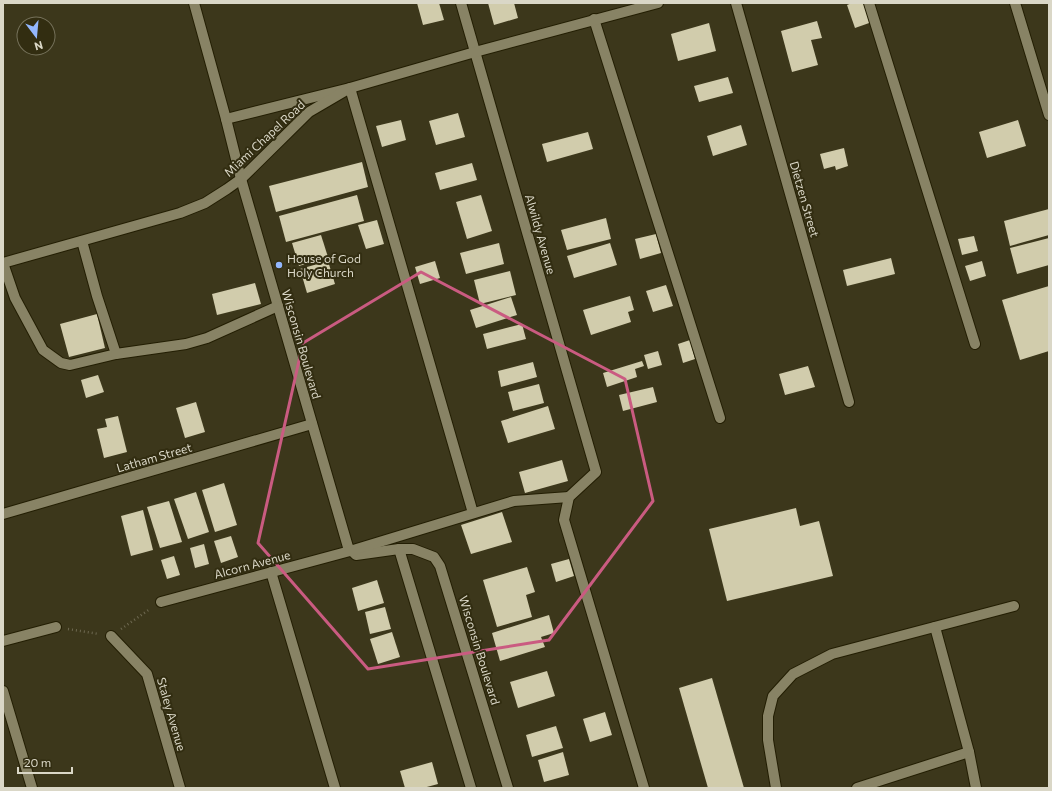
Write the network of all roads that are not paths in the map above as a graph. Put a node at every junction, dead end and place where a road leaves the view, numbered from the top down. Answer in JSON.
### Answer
{"nodes":[{"id":1,"x":194,"y":3,"type":"edge"},
{"id":2,"x":461,"y":3,"type":"edge"},
{"id":3,"x":658,"y":3,"type":"edge"},
{"id":4,"x":736,"y":3,"type":"edge"},
{"id":5,"x":869,"y":3,"type":"edge"},
{"id":6,"x":1015,"y":3,"type":"edge"},
{"id":7,"x":594,"y":19,"type":"junction"},
{"id":8,"x":475,"y":52,"type":"junction"},
{"id":9,"x":350,"y":88,"type":"junction"},
{"id":10,"x":1048,"y":108,"type":"edge"},
{"id":11,"x":226,"y":119,"type":"junction"},
{"id":12,"x":241,"y":179,"type":"junction"},
{"id":13,"x":82,"y":241,"type":"junction"},
{"id":14,"x":3,"y":263,"type":"edge"},
{"id":15,"x":278,"y":306,"type":"junction"},
{"id":16,"x":975,"y":344,"type":"dead end"},
{"id":17,"x":116,"y":354,"type":"junction"},
{"id":18,"x":849,"y":402,"type":"dead end"},
{"id":19,"x":720,"y":418,"type":"dead end"},
{"id":20,"x":312,"y":424,"type":"junction"},
{"id":21,"x":569,"y":497,"type":"junction"},
{"id":22,"x":473,"y":513,"type":"junction"},
{"id":23,"x":3,"y":514,"type":"edge"},
{"id":24,"x":399,"y":549,"type":"junction"},
{"id":25,"x":350,"y":551,"type":"junction"},
{"id":26,"x":271,"y":572,"type":"junction"},
{"id":27,"x":161,"y":602,"type":"dead end"},
{"id":28,"x":1014,"y":606,"type":"dead end"},
{"id":29,"x":56,"y":627,"type":"dead end"},
{"id":30,"x":935,"y":627,"type":"junction"},
{"id":31,"x":111,"y":636,"type":"dead end"},
{"id":32,"x":3,"y":641,"type":"edge"},
{"id":33,"x":3,"y":691,"type":"edge"},
{"id":34,"x":969,"y":752,"type":"junction"},
{"id":35,"x":32,"y":788,"type":"edge"},
{"id":36,"x":180,"y":788,"type":"edge"},
{"id":37,"x":335,"y":788,"type":"edge"},
{"id":38,"x":471,"y":788,"type":"edge"},
{"id":39,"x":508,"y":788,"type":"edge"},
{"id":40,"x":644,"y":788,"type":"edge"},
{"id":41,"x":776,"y":788,"type":"edge"},
{"id":42,"x":857,"y":788,"type":"edge"},
{"id":43,"x":976,"y":788,"type":"edge"}],
"edges":[{"from":1,"to":11,"type":"street","name":"Wisconsin Boulevard"},
{"from":2,"to":8,"type":"street","name":"Alwildy Avenue"},
{"from":3,"to":7,"type":"street","name":"Miami Chapel Road"},
{"from":4,"to":18,"type":"street","name":"Dietzen Street"},
{"from":5,"to":16,"type":"street"},
{"from":6,"to":10,"type":"street"},
{"from":7,"to":8,"type":"street","name":"Miami Chapel Road"},
{"from":7,"to":19,"type":"street"},
{"from":8,"to":9,"type":"street","name":"Miami Chapel Road"},
{"from":8,"to":21,"type":"street","name":"Alwildy Avenue"},
{"from":9,"to":11,"type":"street"},
{"from":9,"to":12,"type":"street","name":"Miami Chapel Road"},
{"from":9,"to":22,"type":"street"},
{"from":11,"to":12,"type":"street","name":"Wisconsin Boulevard"},
{"from":12,"to":13,"type":"street","name":"Miami Chapel Road"},
{"from":12,"to":15,"type":"street","name":"Wisconsin Boulevard"},
{"from":13,"to":14,"type":"street","name":"Miami Chapel Road"},
{"from":13,"to":17,"type":"street"},
{"from":14,"to":17,"type":"street"},
{"from":15,"to":17,"type":"street"},
{"from":15,"to":20,"type":"street","name":"Wisconsin Boulevard"},
{"from":20,"to":23,"type":"street","name":"Latham Street"},
{"from":20,"to":25,"type":"street","name":"Wisconsin Boulevard"},
{"from":21,"to":22,"type":"street","name":"Alcorn Avenue"},
{"from":21,"to":40,"type":"street"},
{"from":22,"to":25,"type":"street","name":"Alcorn Avenue"},
{"from":24,"to":25,"type":"street","name":"Wisconsin Boulevard"},
{"from":24,"to":38,"type":"street"},
{"from":24,"to":39,"type":"street","name":"Wisconsin Boulevard"},
{"from":25,"to":26,"type":"street","name":"Alcorn Avenue"},
{"from":26,"to":27,"type":"street","name":"Alcorn Avenue"},
{"from":26,"to":37,"type":"street"},
{"from":28,"to":30,"type":"street"},
{"from":29,"to":32,"type":"street"},
{"from":30,"to":34,"type":"street"},
{"from":30,"to":41,"type":"street"},
{"from":31,"to":36,"type":"street","name":"Staley Avenue"},
{"from":33,"to":35,"type":"street"},
{"from":34,"to":42,"type":"street"},
{"from":34,"to":43,"type":"street"}]}
